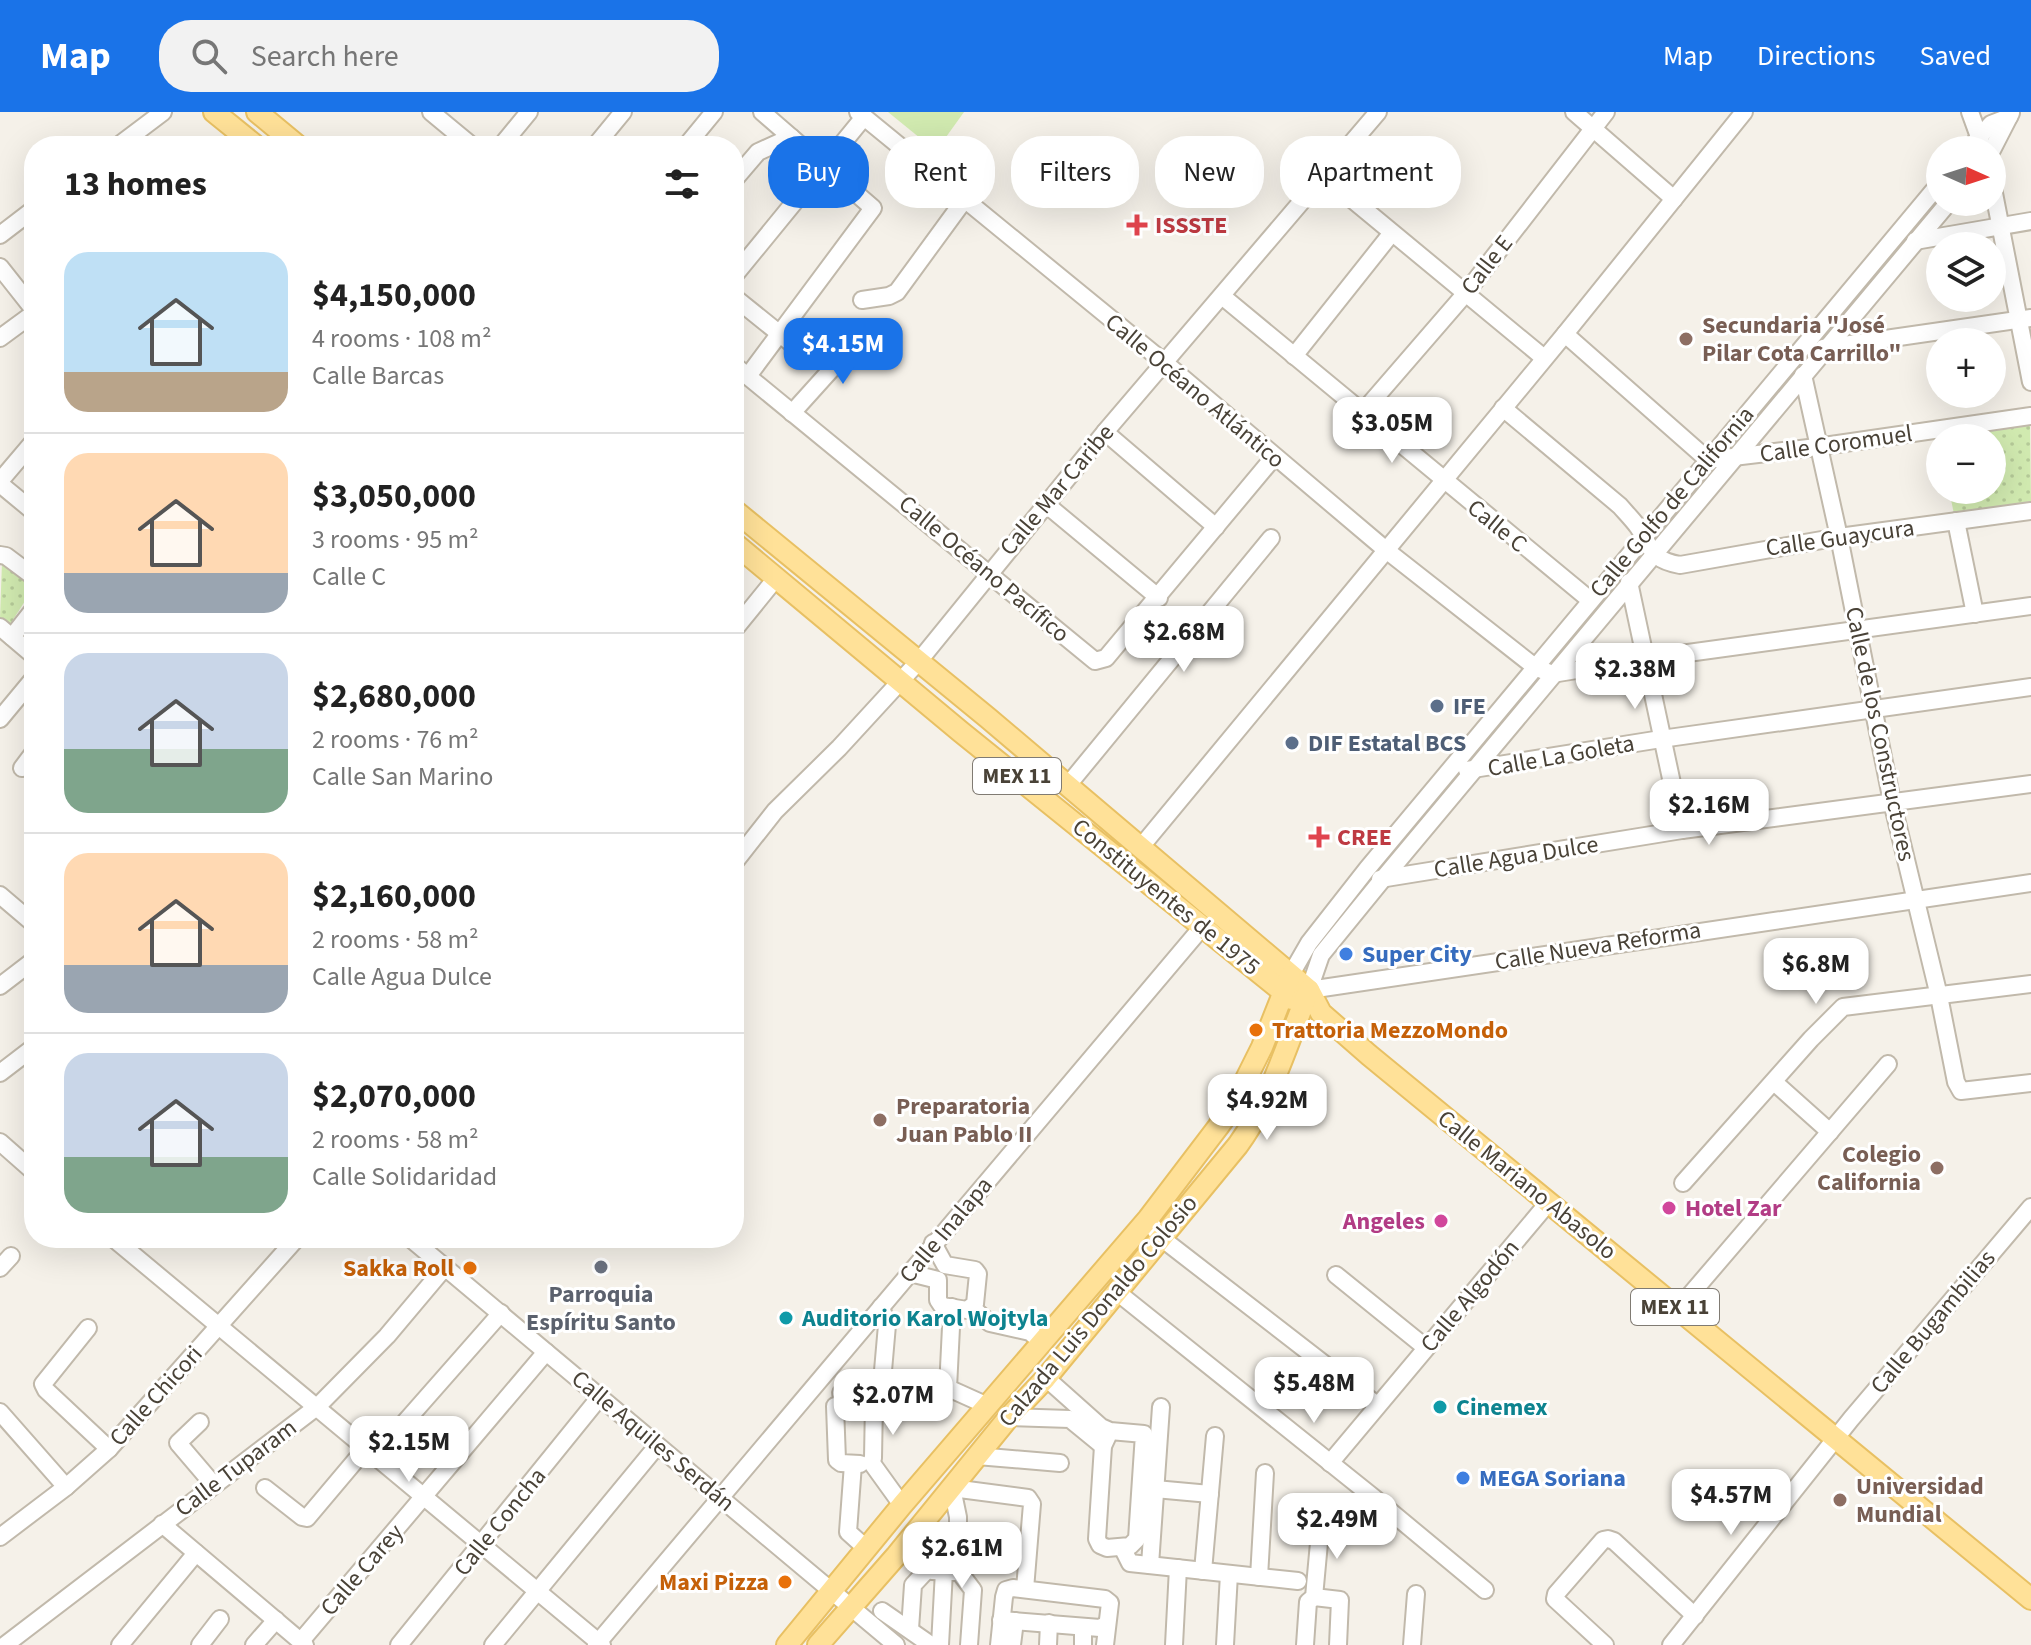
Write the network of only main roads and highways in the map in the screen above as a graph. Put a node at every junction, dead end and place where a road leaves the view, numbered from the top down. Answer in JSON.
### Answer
{"nodes":[{"id":1,"x":214,"y":112,"type":"edge"},
{"id":2,"x":257,"y":112,"type":"edge"},
{"id":3,"x":244,"y":136,"type":"edge"},
{"id":4,"x":286,"y":136,"type":"edge"},
{"id":5,"x":744,"y":518,"type":"edge"},
{"id":6,"x":744,"y":551,"type":"edge"},
{"id":7,"x":1287,"y":984,"type":"junction"},
{"id":8,"x":1311,"y":1003,"type":"junction"},
{"id":9,"x":988,"y":1406,"type":"junction"},
{"id":10,"x":1009,"y":1417,"type":"junction"},
{"id":11,"x":871,"y":1545,"type":"junction"},
{"id":12,"x":896,"y":1556,"type":"junction"},
{"id":13,"x":2031,"y":1599,"type":"edge"},
{"id":14,"x":787,"y":1645,"type":"edge"},
{"id":15,"x":818,"y":1645,"type":"edge"}],
"edges":[{"from":1,"to":3,"type":"main road"},
{"from":2,"to":4,"type":"main road"},
{"from":5,"to":7,"type":"main road","name":"Constituyentes de 1975","number":"MEX 11"},
{"from":6,"to":7,"type":"main road","name":"Constituyentes de 1975","number":"MEX 11"},
{"from":7,"to":8,"type":"main road","number":"MEX 11"},
{"from":7,"to":9,"type":"main road","name":"Calzada Luis Donaldo Colosio"},
{"from":8,"to":10,"type":"main road","name":"Calzada Luis Donaldo Colosio"},
{"from":8,"to":13,"type":"main road","name":"Calle Mariano Abasolo","number":"MEX 11"},
{"from":9,"to":10,"type":"main road"},
{"from":9,"to":11,"type":"main road","name":"Calzada Luis Donaldo Colosio"},
{"from":10,"to":12,"type":"main road","name":"Calzada Luis Donaldo Colosio"},
{"from":11,"to":12,"type":"main road"},
{"from":11,"to":14,"type":"main road","name":"Calzada Luis Donaldo Colosio"},
{"from":12,"to":15,"type":"main road","name":"Calzada Luis Donaldo Colosio"}]}
